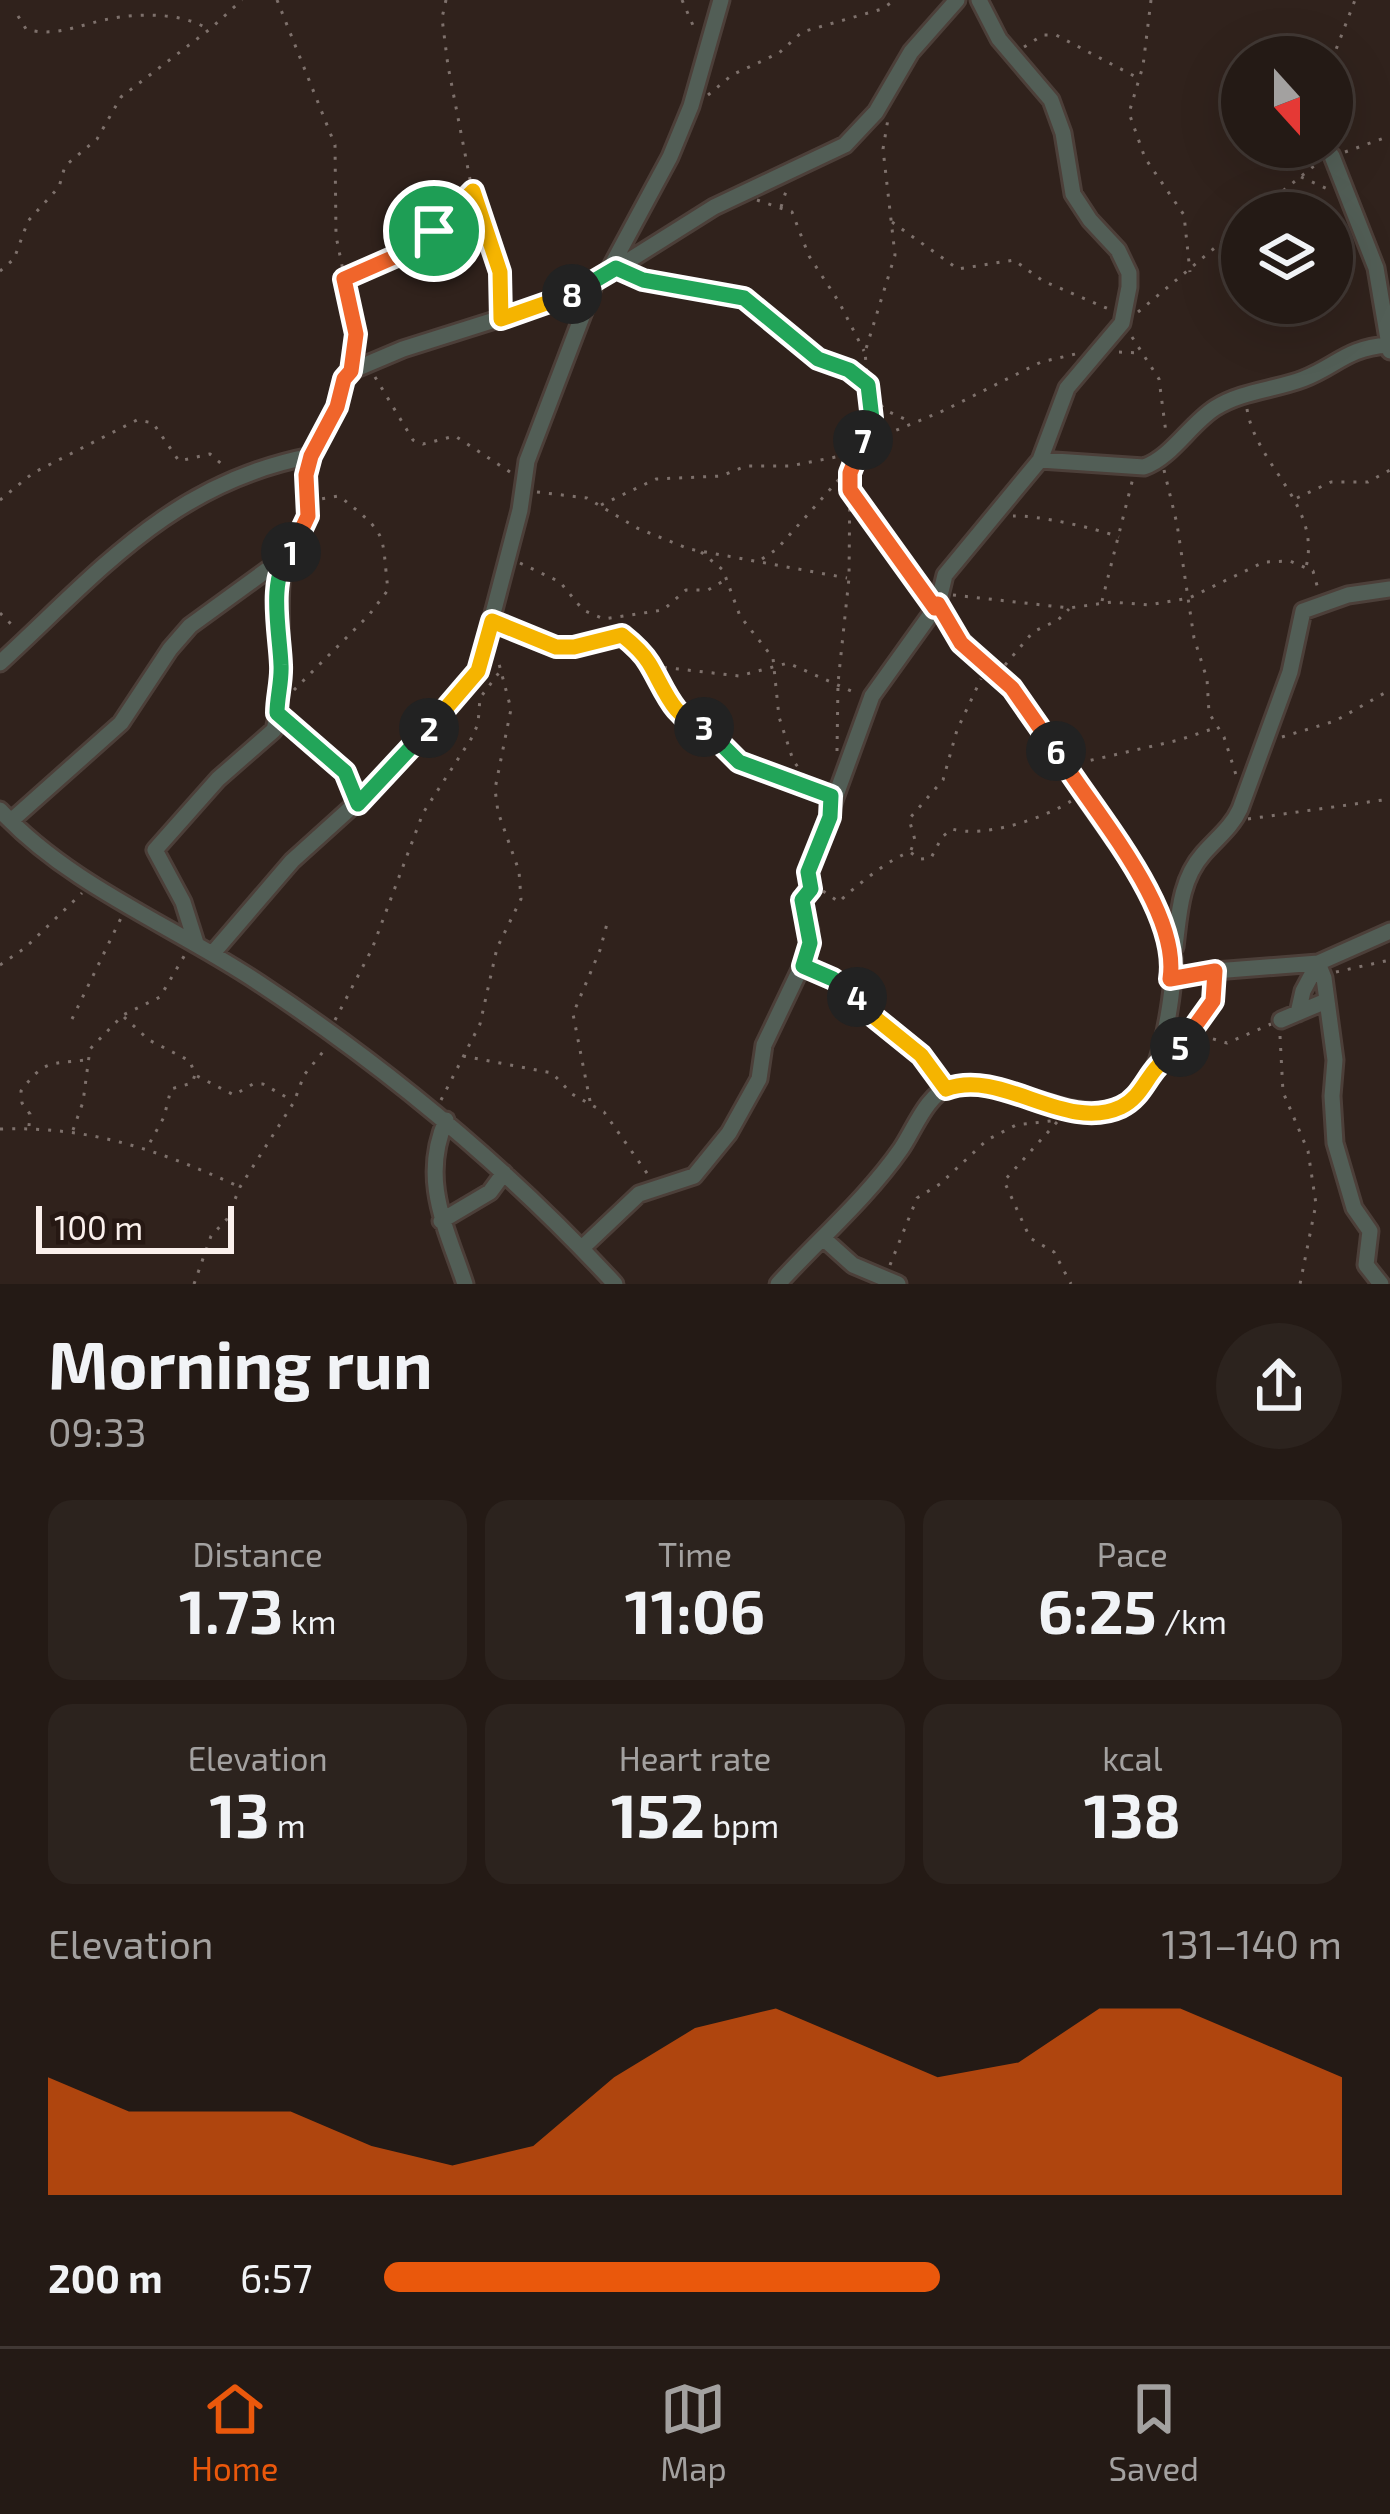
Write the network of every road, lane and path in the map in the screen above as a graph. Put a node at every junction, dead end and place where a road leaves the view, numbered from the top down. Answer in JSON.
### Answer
{"nodes":[{"id":1,"x":242,"y":0,"type":"edge"},
{"id":2,"x":277,"y":0,"type":"edge"},
{"id":3,"x":446,"y":0,"type":"edge"},
{"id":4,"x":682,"y":0,"type":"edge"},
{"id":5,"x":721,"y":0,"type":"edge"},
{"id":6,"x":896,"y":0,"type":"edge"},
{"id":7,"x":956,"y":0,"type":"edge"},
{"id":8,"x":980,"y":0,"type":"edge"},
{"id":9,"x":1151,"y":0,"type":"edge"},
{"id":10,"x":1355,"y":0,"type":"edge"},
{"id":11,"x":18,"y":16,"type":"dead end"},
{"id":12,"x":210,"y":29,"type":"junction"},
{"id":13,"x":1341,"y":36,"type":"edge"},
{"id":14,"x":1006,"y":49,"type":"junction"},
{"id":15,"x":707,"y":53,"type":"junction"},
{"id":16,"x":1139,"y":79,"type":"junction"},
{"id":17,"x":892,"y":88,"type":"junction"},
{"id":18,"x":692,"y":106,"type":"junction"},
{"id":19,"x":1390,"y":136,"type":"edge"},
{"id":20,"x":1353,"y":149,"type":"edge"},
{"id":21,"x":1313,"y":168,"type":"edge"},
{"id":22,"x":1299,"y":177,"type":"junction"},
{"id":23,"x":473,"y":191,"type":"junction"},
{"id":24,"x":1281,"y":192,"type":"edge"},
{"id":25,"x":1333,"y":192,"type":"edge"},
{"id":26,"x":742,"y":194,"type":"junction"},
{"id":27,"x":1353,"y":215,"type":"edge"},
{"id":28,"x":890,"y":221,"type":"junction"},
{"id":29,"x":1221,"y":244,"type":"edge"},
{"id":30,"x":0,"y":271,"type":"edge"},
{"id":31,"x":1190,"y":272,"type":"junction"},
{"id":32,"x":606,"y":274,"type":"junction"},
{"id":33,"x":344,"y":279,"type":"junction"},
{"id":34,"x":501,"y":319,"type":"junction"},
{"id":35,"x":1123,"y":320,"type":"junction"},
{"id":36,"x":1389,"y":348,"type":"edge"},
{"id":37,"x":1096,"y":350,"type":"junction"},
{"id":38,"x":865,"y":352,"type":"junction"},
{"id":39,"x":1142,"y":353,"type":"junction"},
{"id":40,"x":368,"y":362,"type":"junction"},
{"id":41,"x":351,"y":371,"type":"junction"},
{"id":42,"x":868,"y":385,"type":"junction"},
{"id":43,"x":1242,"y":396,"type":"junction"},
{"id":44,"x":871,"y":397,"type":"junction"},
{"id":45,"x":910,"y":422,"type":"junction"},
{"id":46,"x":861,"y":445,"type":"junction"},
{"id":47,"x":857,"y":453,"type":"junction"},
{"id":48,"x":1165,"y":453,"type":"junction"},
{"id":49,"x":311,"y":456,"type":"junction"},
{"id":50,"x":1040,"y":460,"type":"junction"},
{"id":51,"x":853,"y":464,"type":"junction"},
{"id":52,"x":1141,"y":468,"type":"junction"},
{"id":53,"x":1390,"y":470,"type":"edge"},
{"id":54,"x":232,"y":481,"type":"junction"},
{"id":55,"x":0,"y":484,"type":"edge"},
{"id":56,"x":522,"y":486,"type":"junction"},
{"id":57,"x":850,"y":490,"type":"junction"},
{"id":58,"x":6,"y":493,"type":"junction"},
{"id":59,"x":0,"y":500,"type":"edge"},
{"id":60,"x":1294,"y":500,"type":"junction"},
{"id":61,"x":308,"y":501,"type":"junction"},
{"id":62,"x":601,"y":505,"type":"junction"},
{"id":63,"x":993,"y":517,"type":"junction"},
{"id":64,"x":1119,"y":538,"type":"junction"},
{"id":65,"x":699,"y":551,"type":"junction"},
{"id":66,"x":508,"y":557,"type":"junction"},
{"id":67,"x":760,"y":560,"type":"junction"},
{"id":68,"x":283,"y":561,"type":"junction"},
{"id":69,"x":1306,"y":567,"type":"junction"},
{"id":70,"x":849,"y":578,"type":"junction"},
{"id":71,"x":728,"y":579,"type":"junction"},
{"id":72,"x":1390,"y":589,"type":"edge"},
{"id":73,"x":1189,"y":598,"type":"junction"},
{"id":74,"x":937,"y":602,"type":"junction"},
{"id":75,"x":1322,"y":603,"type":"junction"},
{"id":76,"x":1101,"y":604,"type":"junction"},
{"id":77,"x":1070,"y":608,"type":"junction"},
{"id":78,"x":0,"y":613,"type":"edge"},
{"id":79,"x":492,"y":621,"type":"junction"},
{"id":80,"x":27,"y":638,"type":"junction"},
{"id":81,"x":487,"y":642,"type":"junction"},
{"id":82,"x":0,"y":663,"type":"edge"},
{"id":83,"x":652,"y":666,"type":"junction"},
{"id":84,"x":776,"y":666,"type":"junction"},
{"id":85,"x":502,"y":670,"type":"junction"},
{"id":86,"x":990,"y":670,"type":"junction"},
{"id":87,"x":838,"y":683,"type":"junction"},
{"id":88,"x":1390,"y":690,"type":"edge"},
{"id":89,"x":872,"y":696,"type":"junction"},
{"id":90,"x":277,"y":707,"type":"junction"},
{"id":91,"x":1217,"y":728,"type":"junction"},
{"id":92,"x":1266,"y":742,"type":"junction"},
{"id":93,"x":837,"y":766,"type":"dead end"},
{"id":94,"x":1066,"y":767,"type":"junction"},
{"id":95,"x":813,"y":789,"type":"junction"},
{"id":96,"x":833,"y":789,"type":"dead end"},
{"id":97,"x":1083,"y":794,"type":"junction"},
{"id":98,"x":831,"y":796,"type":"junction"},
{"id":99,"x":1390,"y":799,"type":"edge"},
{"id":100,"x":1242,"y":803,"type":"junction"},
{"id":101,"x":358,"y":804,"type":"junction"},
{"id":102,"x":830,"y":817,"type":"junction"},
{"id":103,"x":5,"y":818,"type":"edge"},
{"id":104,"x":1235,"y":821,"type":"junction"},
{"id":105,"x":910,"y":852,"type":"junction"},
{"id":106,"x":92,"y":884,"type":"junction"},
{"id":107,"x":811,"y":889,"type":"junction"},
{"id":108,"x":130,"y":905,"type":"junction"},
{"id":109,"x":608,"y":920,"type":"dead end"},
{"id":110,"x":1390,"y":931,"type":"edge"},
{"id":111,"x":194,"y":942,"type":"junction"},
{"id":112,"x":213,"y":952,"type":"junction"},
{"id":113,"x":1174,"y":956,"type":"junction"},
{"id":114,"x":1390,"y":960,"type":"edge"},
{"id":115,"x":0,"y":965,"type":"edge"},
{"id":116,"x":803,"y":966,"type":"junction"},
{"id":117,"x":1320,"y":968,"type":"junction"},
{"id":118,"x":1215,"y":971,"type":"junction"},
{"id":119,"x":1170,"y":979,"type":"junction"},
{"id":120,"x":1327,"y":1001,"type":"junction"},
{"id":121,"x":1298,"y":1013,"type":"junction"},
{"id":122,"x":123,"y":1015,"type":"junction"},
{"id":123,"x":71,"y":1018,"type":"dead end"},
{"id":124,"x":1281,"y":1020,"type":"junction"},
{"id":125,"x":1190,"y":1032,"type":"junction"},
{"id":126,"x":333,"y":1035,"type":"junction"},
{"id":127,"x":463,"y":1057,"type":"junction"},
{"id":128,"x":88,"y":1060,"type":"junction"},
{"id":129,"x":1156,"y":1067,"type":"junction"},
{"id":130,"x":195,"y":1075,"type":"junction"},
{"id":131,"x":946,"y":1089,"type":"junction"},
{"id":132,"x":293,"y":1102,"type":"junction"},
{"id":133,"x":590,"y":1102,"type":"junction"},
{"id":134,"x":440,"y":1116,"type":"junction"},
{"id":135,"x":29,"y":1127,"type":"junction"},
{"id":136,"x":0,"y":1130,"type":"edge"},
{"id":137,"x":73,"y":1130,"type":"junction"},
{"id":138,"x":148,"y":1148,"type":"junction"},
{"id":139,"x":504,"y":1173,"type":"junction"},
{"id":140,"x":240,"y":1186,"type":"junction"},
{"id":141,"x":657,"y":1187,"type":"junction"},
{"id":142,"x":441,"y":1221,"type":"junction"},
{"id":143,"x":823,"y":1238,"type":"junction"},
{"id":144,"x":582,"y":1248,"type":"junction"},
{"id":145,"x":881,"y":1275,"type":"junction"},
{"id":146,"x":194,"y":1284,"type":"edge"},
{"id":147,"x":466,"y":1284,"type":"edge"},
{"id":148,"x":615,"y":1284,"type":"edge"},
{"id":149,"x":778,"y":1284,"type":"edge"},
{"id":150,"x":898,"y":1284,"type":"edge"},
{"id":151,"x":1071,"y":1284,"type":"edge"},
{"id":152,"x":1300,"y":1284,"type":"edge"},
{"id":153,"x":1381,"y":1284,"type":"edge"}],
"edges":[{"from":1,"to":12,"type":"path"},
{"from":2,"to":33,"type":"path"},
{"from":3,"to":23,"type":"path"},
{"from":4,"to":15,"type":"path"},
{"from":5,"to":15,"type":"street"},
{"from":6,"to":18,"type":"path"},
{"from":7,"to":17,"type":"street"},
{"from":8,"to":14,"type":"street"},
{"from":9,"to":16,"type":"path"},
{"from":10,"to":13,"type":"path"},
{"from":11,"to":12,"type":"path"},
{"from":12,"to":30,"type":"path"},
{"from":14,"to":16,"type":"path"},
{"from":14,"to":35,"type":"street"},
{"from":15,"to":18,"type":"street"},
{"from":16,"to":31,"type":"path"},
{"from":17,"to":26,"type":"street"},
{"from":17,"to":28,"type":"path"},
{"from":18,"to":32,"type":"street"},
{"from":19,"to":20,"type":"path"},
{"from":21,"to":22,"type":"path"},
{"from":22,"to":24,"type":"path"},
{"from":22,"to":25,"type":"path"},
{"from":23,"to":33,"type":"path"},
{"from":23,"to":34,"type":"path"},
{"from":26,"to":32,"type":"street"},
{"from":26,"to":38,"type":"path"},
{"from":27,"to":36,"type":"street"},
{"from":28,"to":35,"type":"path"},
{"from":28,"to":38,"type":"path"},
{"from":29,"to":31,"type":"path"},
{"from":31,"to":35,"type":"path"},
{"from":32,"to":34,"type":"street"},
{"from":32,"to":42,"type":"path"},
{"from":32,"to":56,"type":"street"},
{"from":33,"to":41,"type":"path"},
{"from":34,"to":40,"type":"street"},
{"from":35,"to":37,"type":"street"},
{"from":35,"to":39,"type":"path"},
{"from":36,"to":43,"type":"street"},
{"from":37,"to":39,"type":"path"},
{"from":37,"to":45,"type":"path"},
{"from":37,"to":50,"type":"street"},
{"from":38,"to":42,"type":"path"},
{"from":39,"to":48,"type":"path"},
{"from":40,"to":41,"type":"street"},
{"from":40,"to":56,"type":"path"},
{"from":41,"to":49,"type":"street"},
{"from":42,"to":44,"type":"path"},
{"from":43,"to":48,"type":"street"},
{"from":43,"to":60,"type":"path"},
{"from":44,"to":45,"type":"path"},
{"from":44,"to":46,"type":"path"},
{"from":45,"to":46,"type":"path"},
{"from":46,"to":47,"type":"path"},
{"from":47,"to":51,"type":"path"},
{"from":47,"to":62,"type":"path"},
{"from":48,"to":52,"type":"street"},
{"from":48,"to":73,"type":"path"},
{"from":49,"to":54,"type":"street"},
{"from":49,"to":61,"type":"street"},
{"from":50,"to":52,"type":"street"},
{"from":50,"to":63,"type":"street"},
{"from":51,"to":57,"type":"path"},
{"from":51,"to":67,"type":"path"},
{"from":52,"to":64,"type":"path"},
{"from":53,"to":60,"type":"path"},
{"from":54,"to":58,"type":"path"},
{"from":54,"to":80,"type":"street"},
{"from":55,"to":58,"type":"path"},
{"from":56,"to":62,"type":"path"},
{"from":56,"to":66,"type":"street"},
{"from":57,"to":70,"type":"path"},
{"from":57,"to":74,"type":"path"},
{"from":58,"to":59,"type":"path"},
{"from":60,"to":69,"type":"path"},
{"from":61,"to":68,"type":"street"},
{"from":61,"to":90,"type":"path"},
{"from":62,"to":65,"type":"path"},
{"from":63,"to":64,"type":"path"},
{"from":63,"to":74,"type":"street"},
{"from":64,"to":76,"type":"path"},
{"from":65,"to":67,"type":"path"},
{"from":65,"to":71,"type":"path"},
{"from":66,"to":71,"type":"path"},
{"from":66,"to":79,"type":"street"},
{"from":67,"to":70,"type":"path"},
{"from":68,"to":90,"type":"street"},
{"from":68,"to":103,"type":"street"},
{"from":69,"to":73,"type":"path"},
{"from":69,"to":75,"type":"path"},
{"from":70,"to":87,"type":"path"},
{"from":71,"to":84,"type":"path"},
{"from":72,"to":75,"type":"street"},
{"from":73,"to":76,"type":"path"},
{"from":73,"to":91,"type":"path"},
{"from":74,"to":77,"type":"path"},
{"from":74,"to":86,"type":"street"},
{"from":74,"to":89,"type":"street"},
{"from":75,"to":92,"type":"street"},
{"from":76,"to":77,"type":"path"},
{"from":77,"to":86,"type":"path"},
{"from":78,"to":80,"type":"path"},
{"from":79,"to":81,"type":"street"},
{"from":79,"to":83,"type":"path"},
{"from":80,"to":82,"type":"street"},
{"from":81,"to":85,"type":"path"},
{"from":81,"to":101,"type":"street"},
{"from":83,"to":84,"type":"path"},
{"from":83,"to":95,"type":"path"},
{"from":84,"to":87,"type":"path"},
{"from":84,"to":95,"type":"path"},
{"from":85,"to":126,"type":"path"},
{"from":85,"to":127,"type":"path"},
{"from":86,"to":94,"type":"street"},
{"from":86,"to":105,"type":"path"},
{"from":87,"to":89,"type":"path"},
{"from":87,"to":93,"type":"path"},
{"from":88,"to":92,"type":"path"},
{"from":89,"to":102,"type":"street"},
{"from":90,"to":101,"type":"path"},
{"from":90,"to":111,"type":"street"},
{"from":91,"to":94,"type":"path"},
{"from":91,"to":100,"type":"path"},
{"from":92,"to":100,"type":"street"},
{"from":94,"to":97,"type":"street"},
{"from":95,"to":98,"type":"path"},
{"from":96,"to":98,"type":"path"},
{"from":97,"to":105,"type":"path"},
{"from":97,"to":113,"type":"street"},
{"from":98,"to":102,"type":"path"},
{"from":99,"to":104,"type":"path"},
{"from":100,"to":104,"type":"street"},
{"from":101,"to":112,"type":"street"},
{"from":102,"to":107,"type":"street"},
{"from":103,"to":106,"type":"street"},
{"from":104,"to":113,"type":"street"},
{"from":105,"to":107,"type":"path"},
{"from":106,"to":108,"type":"street"},
{"from":106,"to":115,"type":"path"},
{"from":107,"to":116,"type":"street"},
{"from":108,"to":111,"type":"street"},
{"from":108,"to":123,"type":"path"},
{"from":109,"to":133,"type":"path"},
{"from":110,"to":117,"type":"street"},
{"from":111,"to":112,"type":"street"},
{"from":111,"to":122,"type":"path"},
{"from":112,"to":126,"type":"street"},
{"from":113,"to":119,"type":"street"},
{"from":114,"to":117,"type":"path"},
{"from":116,"to":131,"type":"path"},
{"from":116,"to":141,"type":"street"},
{"from":117,"to":118,"type":"street"},
{"from":117,"to":120,"type":"street"},
{"from":117,"to":121,"type":"street"},
{"from":118,"to":119,"type":"street"},
{"from":118,"to":125,"type":"path"},
{"from":119,"to":129,"type":"street"},
{"from":120,"to":121,"type":"street"},
{"from":120,"to":153,"type":"street"},
{"from":121,"to":124,"type":"street"},
{"from":122,"to":128,"type":"path"},
{"from":122,"to":130,"type":"path"},
{"from":124,"to":125,"type":"path"},
{"from":124,"to":152,"type":"path"},
{"from":125,"to":129,"type":"path"},
{"from":126,"to":132,"type":"path"},
{"from":126,"to":134,"type":"street"},
{"from":127,"to":133,"type":"path"},
{"from":127,"to":134,"type":"path"},
{"from":128,"to":135,"type":"path"},
{"from":128,"to":137,"type":"path"},
{"from":129,"to":131,"type":"street"},
{"from":130,"to":132,"type":"path"},
{"from":130,"to":138,"type":"path"},
{"from":131,"to":143,"type":"street"},
{"from":132,"to":140,"type":"path"},
{"from":133,"to":141,"type":"path"},
{"from":134,"to":139,"type":"street"},
{"from":134,"to":142,"type":"street"},
{"from":135,"to":136,"type":"path"},
{"from":135,"to":137,"type":"path"},
{"from":137,"to":138,"type":"path"},
{"from":138,"to":140,"type":"path"},
{"from":139,"to":142,"type":"street"},
{"from":139,"to":144,"type":"street"},
{"from":140,"to":146,"type":"path"},
{"from":141,"to":144,"type":"street"},
{"from":142,"to":147,"type":"street"},
{"from":143,"to":145,"type":"street"},
{"from":143,"to":149,"type":"street"},
{"from":144,"to":148,"type":"street"},
{"from":145,"to":150,"type":"street"},
{"from":145,"to":151,"type":"path"}]}
